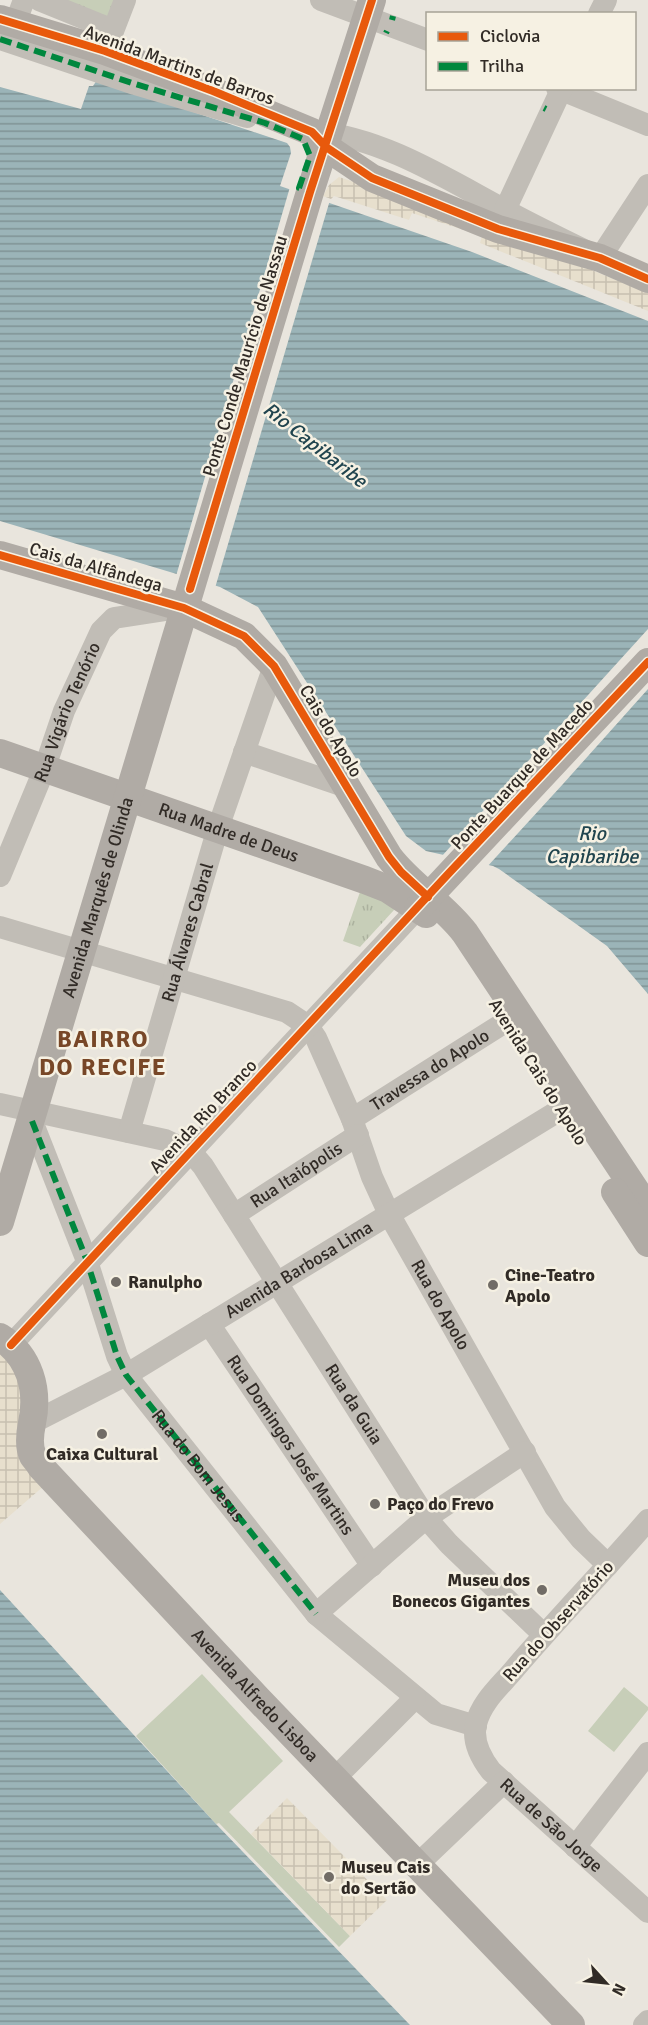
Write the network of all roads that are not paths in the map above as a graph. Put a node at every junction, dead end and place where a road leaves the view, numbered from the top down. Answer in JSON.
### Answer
{"nodes":[{"id":1,"x":39,"y":0,"type":"edge"},
{"id":2,"x":125,"y":0,"type":"edge"},
{"id":3,"x":321,"y":0,"type":"edge"},
{"id":4,"x":370,"y":9,"type":"edge"},
{"id":5,"x":10,"y":20,"type":"edge"},
{"id":6,"x":426,"y":39,"type":"edge"},
{"id":7,"x":109,"y":41,"type":"junction"},
{"id":8,"x":560,"y":90,"type":"edge"},
{"id":9,"x":562,"y":90,"type":"edge"},
{"id":10,"x":648,"y":125,"type":"edge"},
{"id":11,"x":322,"y":137,"type":"junction"},
{"id":12,"x":648,"y":185,"type":"edge"},
{"id":13,"x":310,"y":192,"type":"junction"},
{"id":14,"x":505,"y":210,"type":"junction"},
{"id":15,"x":600,"y":258,"type":"junction"},
{"id":16,"x":648,"y":279,"type":"edge"},
{"id":17,"x":0,"y":555,"type":"edge"},
{"id":18,"x":187,"y":598,"type":"junction"},
{"id":19,"x":648,"y":663,"type":"edge"},
{"id":20,"x":274,"y":666,"type":"junction"},
{"id":21,"x":244,"y":752,"type":"junction"},
{"id":22,"x":0,"y":753,"type":"edge"},
{"id":23,"x":44,"y":770,"type":"junction"},
{"id":24,"x":347,"y":787,"type":"junction"},
{"id":25,"x":127,"y":798,"type":"junction"},
{"id":26,"x":218,"y":828,"type":"junction"},
{"id":27,"x":0,"y":876,"type":"edge"},
{"id":28,"x":423,"y":903,"type":"junction"},
{"id":29,"x":0,"y":927,"type":"edge"},
{"id":30,"x":81,"y":952,"type":"junction"},
{"id":31,"x":175,"y":979,"type":"junction"},
{"id":32,"x":507,"y":1021,"type":"junction"},
{"id":33,"x":308,"y":1026,"type":"junction"},
{"id":34,"x":0,"y":1104,"type":"edge"},
{"id":35,"x":560,"y":1110,"type":"junction"},
{"id":36,"x":33,"y":1117,"type":"junction"},
{"id":37,"x":355,"y":1127,"type":"junction"},
{"id":38,"x":129,"y":1132,"type":"junction"},
{"id":39,"x":191,"y":1152,"type":"junction"},
{"id":40,"x":648,"y":1209,"type":"edge"},
{"id":41,"x":389,"y":1214,"type":"junction"},
{"id":42,"x":234,"y":1215,"type":"junction"},
{"id":43,"x":0,"y":1222,"type":"edge"},
{"id":44,"x":648,"y":1243,"type":"edge"},
{"id":45,"x":87,"y":1261,"type":"junction"},
{"id":46,"x":278,"y":1282,"type":"junction"},
{"id":47,"x":209,"y":1324,"type":"junction"},
{"id":48,"x":5,"y":1341,"type":"edge"},
{"id":49,"x":126,"y":1376,"type":"junction"},
{"id":50,"x":32,"y":1423,"type":"junction"},
{"id":51,"x":525,"y":1452,"type":"junction"},
{"id":52,"x":426,"y":1518,"type":"junction"},
{"id":53,"x":648,"y":1521,"type":"edge"},
{"id":54,"x":640,"y":1544,"type":"edge"},
{"id":55,"x":608,"y":1565,"type":"junction"},
{"id":56,"x":372,"y":1566,"type":"junction"},
{"id":57,"x":316,"y":1614,"type":"junction"},
{"id":58,"x":543,"y":1634,"type":"junction"},
{"id":59,"x":415,"y":1698,"type":"junction"},
{"id":60,"x":476,"y":1726,"type":"junction"},
{"id":61,"x":648,"y":1753,"type":"edge"},
{"id":62,"x":335,"y":1778,"type":"junction"},
{"id":63,"x":504,"y":1782,"type":"junction"},
{"id":64,"x":575,"y":1846,"type":"junction"},
{"id":65,"x":417,"y":1865,"type":"junction"},
{"id":66,"x":648,"y":1912,"type":"edge"},
{"id":67,"x":648,"y":2021,"type":"edge"},
{"id":68,"x":571,"y":2025,"type":"edge"},
{"id":69,"x":644,"y":2025,"type":"edge"}],
"edges":[{"from":1,"to":7,"type":"street"},
{"from":2,"to":7,"type":"street"},
{"from":3,"to":4,"type":"street"},
{"from":4,"to":6,"type":"street"},
{"from":4,"to":11,"type":"main road","name":"Ponte Conde Maurício de Nassau"},
{"from":5,"to":7,"type":"main road","name":"Avenida Martins de Barros"},
{"from":5,"to":13,"type":"street"},
{"from":7,"to":11,"type":"main road","name":"Avenida Martins de Barros"},
{"from":8,"to":14,"type":"street"},
{"from":9,"to":10,"type":"street"},
{"from":11,"to":13,"type":"main road","name":"Ponte Conde Maurício de Nassau"},
{"from":11,"to":14,"type":"street","name":"Avenida Martins de Barros"},
{"from":11,"to":15,"type":"main road","name":"Avenida Martins de Barros"},
{"from":12,"to":15,"type":"street"},
{"from":13,"to":18,"type":"main road","name":"Ponte Conde Maurício de Nassau"},
{"from":14,"to":15,"type":"street","name":"Avenida Martins de Barros"},
{"from":15,"to":16,"type":"main road","name":"Avenida Martins de Barros"},
{"from":17,"to":18,"type":"main road","name":"Cais da Alfândega"},
{"from":18,"to":20,"type":"main road","name":"Cais do Apolo"},
{"from":18,"to":23,"type":"street","name":"Rua Vigário Tenório"},
{"from":18,"to":25,"type":"main road","name":"Avenida Marquês de Olinda"},
{"from":19,"to":28,"type":"main road","name":"Ponte Buarque de Macedo"},
{"from":20,"to":21,"type":"street","name":"Rua Álvares Cabral"},
{"from":20,"to":24,"type":"main road","name":"Cais do Apolo"},
{"from":21,"to":24,"type":"street"},
{"from":21,"to":26,"type":"street","name":"Rua Álvares Cabral"},
{"from":22,"to":23,"type":"main road","name":"Rua Madre de Deus"},
{"from":23,"to":25,"type":"main road","name":"Rua Madre de Deus"},
{"from":23,"to":27,"type":"street","name":"Rua Vigário Tenório"},
{"from":24,"to":28,"type":"main road","name":"Cais do Apolo"},
{"from":25,"to":26,"type":"main road","name":"Rua Madre de Deus"},
{"from":25,"to":30,"type":"main road","name":"Avenida Marquês de Olinda"},
{"from":26,"to":28,"type":"main road","name":"Rua Madre de Deus"},
{"from":26,"to":31,"type":"street","name":"Rua Álvares Cabral"},
{"from":28,"to":32,"type":"main road","name":"Avenida Cais do Apolo"},
{"from":28,"to":33,"type":"street","name":"Avenida Rio Branco"},
{"from":28,"to":40,"type":"main road","name":"Avenida Cais do Apolo"},
{"from":29,"to":30,"type":"street"},
{"from":30,"to":31,"type":"street"},
{"from":30,"to":36,"type":"main road","name":"Avenida Marquês de Olinda"},
{"from":31,"to":33,"type":"street"},
{"from":31,"to":38,"type":"street","name":"Rua Álvares Cabral"},
{"from":32,"to":35,"type":"main road","name":"Avenida Cais do Apolo"},
{"from":32,"to":37,"type":"street","name":"Travessa do Apolo"},
{"from":33,"to":37,"type":"street","name":"Rua do Apolo"},
{"from":33,"to":39,"type":"street","name":"Avenida Rio Branco"},
{"from":34,"to":36,"type":"street"},
{"from":35,"to":41,"type":"street","name":"Avenida Barbosa Lima"},
{"from":35,"to":44,"type":"main road","name":"Avenida Cais do Apolo"},
{"from":36,"to":38,"type":"street"},
{"from":36,"to":43,"type":"main road","name":"Avenida Marquês de Olinda"},
{"from":36,"to":45,"type":"street","name":"Rua do Bom Jesus"},
{"from":37,"to":41,"type":"street","name":"Rua do Apolo"},
{"from":37,"to":42,"type":"street","name":"Rua Itaiópolis"},
{"from":38,"to":39,"type":"street"},
{"from":39,"to":42,"type":"street","name":"Rua da Guia"},
{"from":39,"to":45,"type":"street","name":"Avenida Rio Branco"},
{"from":41,"to":46,"type":"street","name":"Avenida Barbosa Lima"},
{"from":41,"to":51,"type":"street","name":"Rua do Apolo"},
{"from":42,"to":46,"type":"street","name":"Rua da Guia"},
{"from":45,"to":48,"type":"street","name":"Avenida Rio Branco"},
{"from":45,"to":49,"type":"street","name":"Rua do Bom Jesus"},
{"from":46,"to":47,"type":"street","name":"Avenida Barbosa Lima"},
{"from":46,"to":52,"type":"street","name":"Rua da Guia"},
{"from":47,"to":49,"type":"street","name":"Avenida Barbosa Lima"},
{"from":47,"to":56,"type":"street","name":"Rua Domingos José Martins"},
{"from":48,"to":50,"type":"main road","name":"Avenida Alfredo Lisboa"},
{"from":49,"to":50,"type":"street","name":"Avenida Barbosa Lima"},
{"from":49,"to":57,"type":"street","name":"Rua do Bom Jesus"},
{"from":50,"to":62,"type":"main road","name":"Avenida Alfredo Lisboa"},
{"from":51,"to":52,"type":"street"},
{"from":51,"to":55,"type":"street","name":"Rua do Apolo"},
{"from":52,"to":56,"type":"street"},
{"from":52,"to":58,"type":"street","name":"Rua da Guia"},
{"from":53,"to":54,"type":"street","name":"Rua do Observatório"},
{"from":54,"to":55,"type":"street","name":"Rua do Observatório"},
{"from":55,"to":58,"type":"street","name":"Rua do Observatório"},
{"from":56,"to":57,"type":"street"},
{"from":57,"to":59,"type":"street","name":"Rua do Bom Jesus"},
{"from":58,"to":60,"type":"street","name":"Rua do Observatório"},
{"from":59,"to":60,"type":"street","name":"Rua do Bom Jesus"},
{"from":59,"to":62,"type":"street"},
{"from":60,"to":63,"type":"street","name":"Rua de São Jorge"},
{"from":61,"to":64,"type":"street"},
{"from":62,"to":65,"type":"main road","name":"Avenida Alfredo Lisboa"},
{"from":63,"to":64,"type":"street","name":"Rua de São Jorge"},
{"from":63,"to":65,"type":"street"},
{"from":64,"to":66,"type":"street","name":"Rua de São Jorge"},
{"from":65,"to":68,"type":"main road","name":"Avenida Alfredo Lisboa"},
{"from":67,"to":69,"type":"street"}]}
